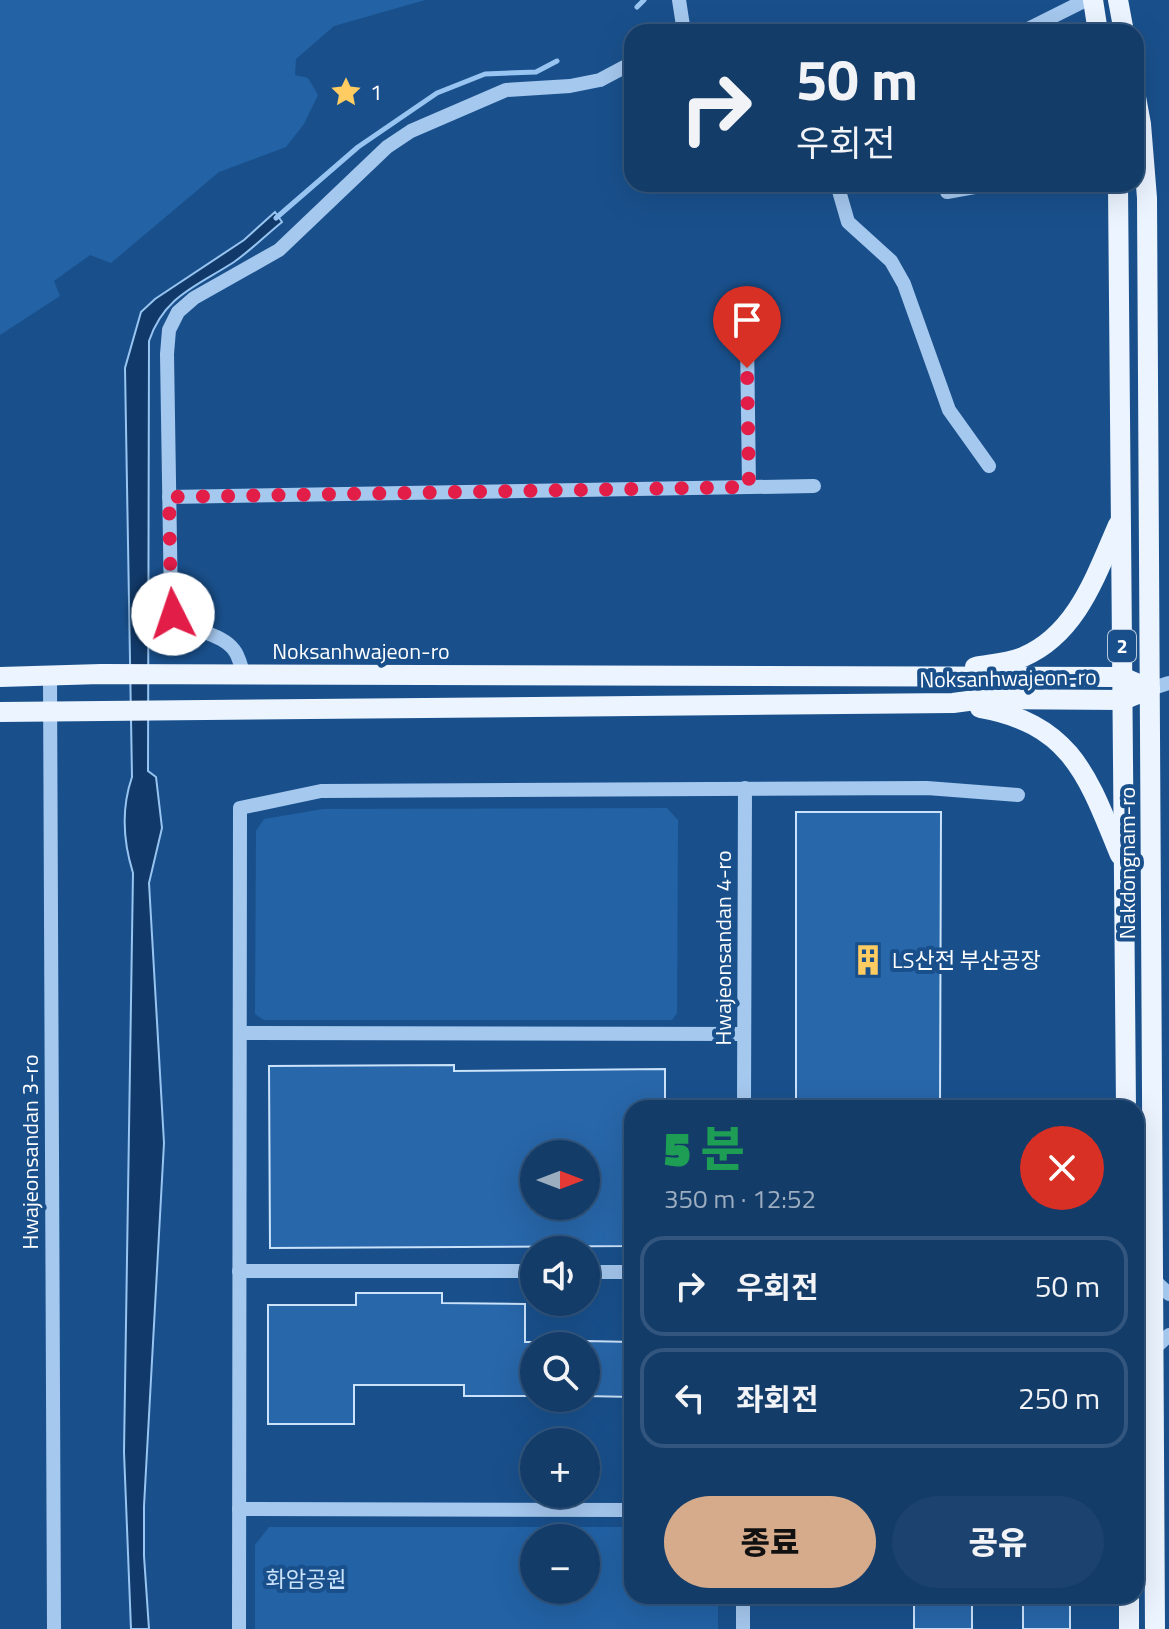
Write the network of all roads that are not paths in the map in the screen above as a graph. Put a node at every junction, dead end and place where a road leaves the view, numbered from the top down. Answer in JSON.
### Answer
{"nodes":[{"id":1,"x":679,"y":0,"type":"edge"},
{"id":2,"x":1086,"y":0,"type":"edge"},
{"id":3,"x":1093,"y":0,"type":"edge"},
{"id":4,"x":1118,"y":0,"type":"edge"},
{"id":5,"x":683,"y":24,"type":"edge"},
{"id":6,"x":1038,"y":24,"type":"edge"},
{"id":7,"x":1097,"y":24,"type":"edge"},
{"id":8,"x":1122,"y":24,"type":"edge"},
{"id":9,"x":624,"y":67,"type":"edge"},
{"id":10,"x":1144,"y":170,"type":"edge"},
{"id":11,"x":839,"y":192,"type":"edge"},
{"id":12,"x":1118,"y":192,"type":"edge"},
{"id":13,"x":747,"y":338,"type":"dead end"},
{"id":14,"x":989,"y":466,"type":"dead end"},
{"id":15,"x":814,"y":486,"type":"dead end"},
{"id":16,"x":749,"y":487,"type":"junction"},
{"id":17,"x":169,"y":497,"type":"junction"},
{"id":18,"x":1121,"y":518,"type":"junction"},
{"id":19,"x":244,"y":675,"type":"junction"},
{"id":20,"x":50,"y":676,"type":"junction"},
{"id":21,"x":0,"y":677,"type":"edge"},
{"id":22,"x":907,"y":677,"type":"junction"},
{"id":23,"x":1122,"y":677,"type":"junction"},
{"id":24,"x":1160,"y":686,"type":"edge"},
{"id":25,"x":1123,"y":700,"type":"junction"},
{"id":26,"x":953,"y":703,"type":"junction"},
{"id":27,"x":0,"y":712,"type":"edge"},
{"id":28,"x":50,"y":712,"type":"junction"},
{"id":29,"x":745,"y":788,"type":"junction"},
{"id":30,"x":1018,"y":795,"type":"dead end"},
{"id":31,"x":1124,"y":865,"type":"junction"},
{"id":32,"x":240,"y":1033,"type":"junction"},
{"id":33,"x":744,"y":1034,"type":"junction"},
{"id":34,"x":744,"y":1100,"type":"edge"},
{"id":35,"x":1126,"y":1100,"type":"edge"},
{"id":36,"x":239,"y":1271,"type":"junction"},
{"id":37,"x":520,"y":1271,"type":"edge"},
{"id":38,"x":600,"y":1272,"type":"edge"},
{"id":39,"x":624,"y":1272,"type":"edge"},
{"id":40,"x":1162,"y":1287,"type":"edge"},
{"id":41,"x":1162,"y":1342,"type":"edge"},
{"id":42,"x":239,"y":1509,"type":"junction"},
{"id":43,"x":624,"y":1510,"type":"edge"},
{"id":44,"x":743,"y":1604,"type":"edge"},
{"id":45,"x":1129,"y":1604,"type":"edge"},
{"id":46,"x":54,"y":1629,"type":"edge"},
{"id":47,"x":239,"y":1629,"type":"edge"},
{"id":48,"x":743,"y":1629,"type":"edge"},
{"id":49,"x":1129,"y":1629,"type":"edge"},
{"id":50,"x":1155,"y":1629,"type":"edge"}],
"edges":[{"from":1,"to":5,"type":"street"},
{"from":2,"to":6,"type":"street"},
{"from":3,"to":7,"type":"main road"},
{"from":4,"to":8,"type":"main road"},
{"from":9,"to":17,"type":"street"},
{"from":10,"to":24,"type":"main road","name":"Nakdongnam-ro","number":"2"},
{"from":11,"to":14,"type":"street"},
{"from":12,"to":18,"type":"main road","name":"Nakdongnam-ro","number":"2"},
{"from":13,"to":16,"type":"street"},
{"from":15,"to":16,"type":"street"},
{"from":16,"to":17,"type":"street"},
{"from":17,"to":19,"type":"street"},
{"from":18,"to":22,"type":"main road"},
{"from":18,"to":23,"type":"main road","name":"Nakdongnam-ro","number":"2"},
{"from":19,"to":20,"type":"main road","name":"Noksanhwajeon-ro"},
{"from":19,"to":22,"type":"main road","name":"Noksanhwajeon-ro"},
{"from":20,"to":21,"type":"main road","name":"Noksanhwajeon-ro"},
{"from":20,"to":28,"type":"street","name":"Hwajeonsandan 3-ro"},
{"from":22,"to":23,"type":"main road","name":"Noksanhwajeon-ro"},
{"from":23,"to":24,"type":"main road","name":"Noksanhwajeon-ro"},
{"from":23,"to":25,"type":"main road","name":"Nakdongnam-ro","number":"2"},
{"from":24,"to":25,"type":"main road","name":"Noksanhwajeon-ro"},
{"from":24,"to":40,"type":"main road","name":"Nakdongnam-ro","number":"2"},
{"from":25,"to":26,"type":"main road","name":"Noksanhwajeon-ro"},
{"from":25,"to":31,"type":"main road","name":"Nakdongnam-ro","number":"2"},
{"from":26,"to":28,"type":"main road","name":"Noksanhwajeon-ro"},
{"from":26,"to":31,"type":"main road"},
{"from":27,"to":28,"type":"main road","name":"Noksanhwajeon-ro"},
{"from":28,"to":46,"type":"street","name":"Hwajeonsandan 3-ro"},
{"from":29,"to":30,"type":"street"},
{"from":29,"to":32,"type":"street"},
{"from":29,"to":33,"type":"street","name":"Hwajeonsandan 4-ro"},
{"from":31,"to":35,"type":"main road","name":"Nakdongnam-ro","number":"2"},
{"from":32,"to":33,"type":"street"},
{"from":32,"to":36,"type":"street"},
{"from":33,"to":34,"type":"street","name":"Hwajeonsandan 4-ro"},
{"from":36,"to":37,"type":"street"},
{"from":36,"to":42,"type":"street"},
{"from":38,"to":39,"type":"street"},
{"from":40,"to":41,"type":"main road","name":"Nakdongnam-ro","number":"2"},
{"from":41,"to":50,"type":"main road","name":"Nakdongnam-ro","number":"2"},
{"from":42,"to":43,"type":"street"},
{"from":42,"to":47,"type":"street"},
{"from":44,"to":48,"type":"street"},
{"from":45,"to":49,"type":"main road"}]}
